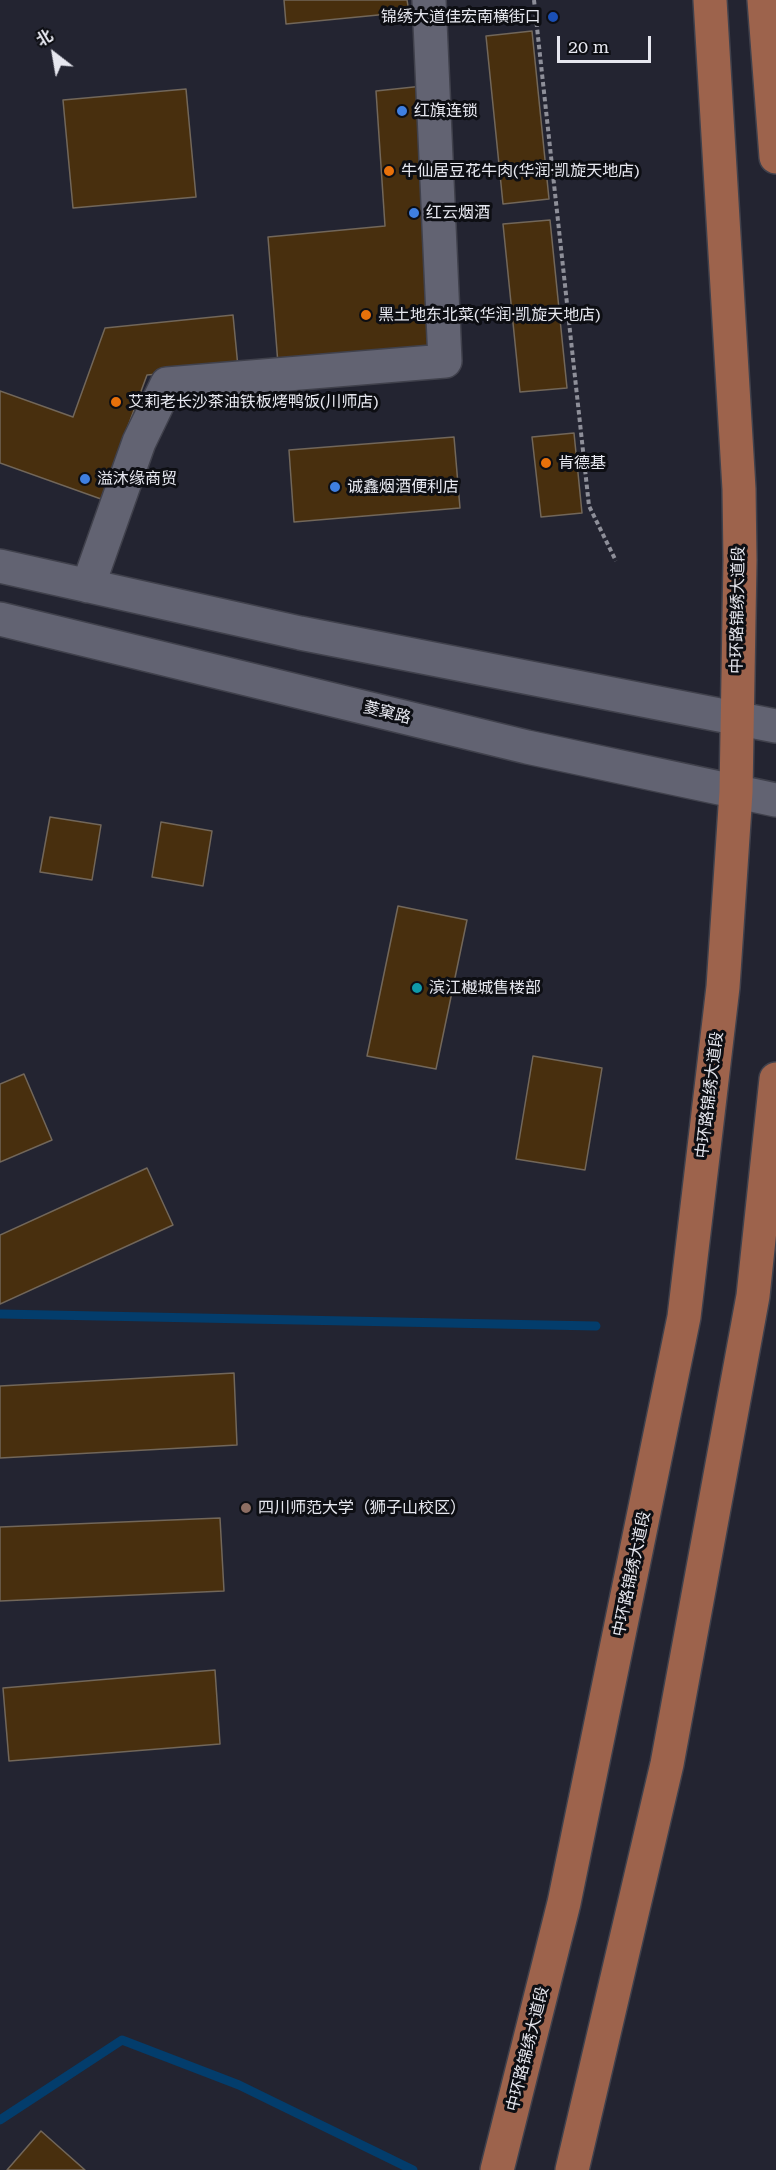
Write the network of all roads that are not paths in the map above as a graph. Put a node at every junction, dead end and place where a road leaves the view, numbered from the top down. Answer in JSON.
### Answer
{"nodes":[{"id":1,"x":429,"y":0,"type":"edge"},
{"id":2,"x":438,"y":0,"type":"edge"},
{"id":3,"x":710,"y":0,"type":"edge"},
{"id":4,"x":764,"y":0,"type":"edge"},
{"id":5,"x":776,"y":157,"type":"edge"},
{"id":6,"x":0,"y":566,"type":"edge"},
{"id":7,"x":88,"y":586,"type":"junction"},
{"id":8,"x":0,"y":619,"type":"edge"},
{"id":9,"x":736,"y":720,"type":"junction"},
{"id":10,"x":776,"y":726,"type":"edge"},
{"id":11,"x":736,"y":792,"type":"junction"},
{"id":12,"x":776,"y":800,"type":"edge"},
{"id":13,"x":776,"y":1078,"type":"edge"},
{"id":14,"x":497,"y":2170,"type":"edge"},
{"id":15,"x":572,"y":2170,"type":"edge"}],
"edges":[{"from":1,"to":2,"type":"street"},
{"from":1,"to":7,"type":"street"},
{"from":3,"to":9,"type":"main road","name":"中环路锦绣大道段"},
{"from":4,"to":5,"type":"main road"},
{"from":6,"to":7,"type":"street"},
{"from":7,"to":9,"type":"street"},
{"from":8,"to":11,"type":"street","name":"菱窠路"},
{"from":9,"to":10,"type":"street"},
{"from":9,"to":11,"type":"main road","name":"中环路锦绣大道段"},
{"from":11,"to":12,"type":"street","name":"菱窠路"},
{"from":11,"to":14,"type":"main road","name":"中环路锦绣大道段"},
{"from":13,"to":15,"type":"main road"}]}
